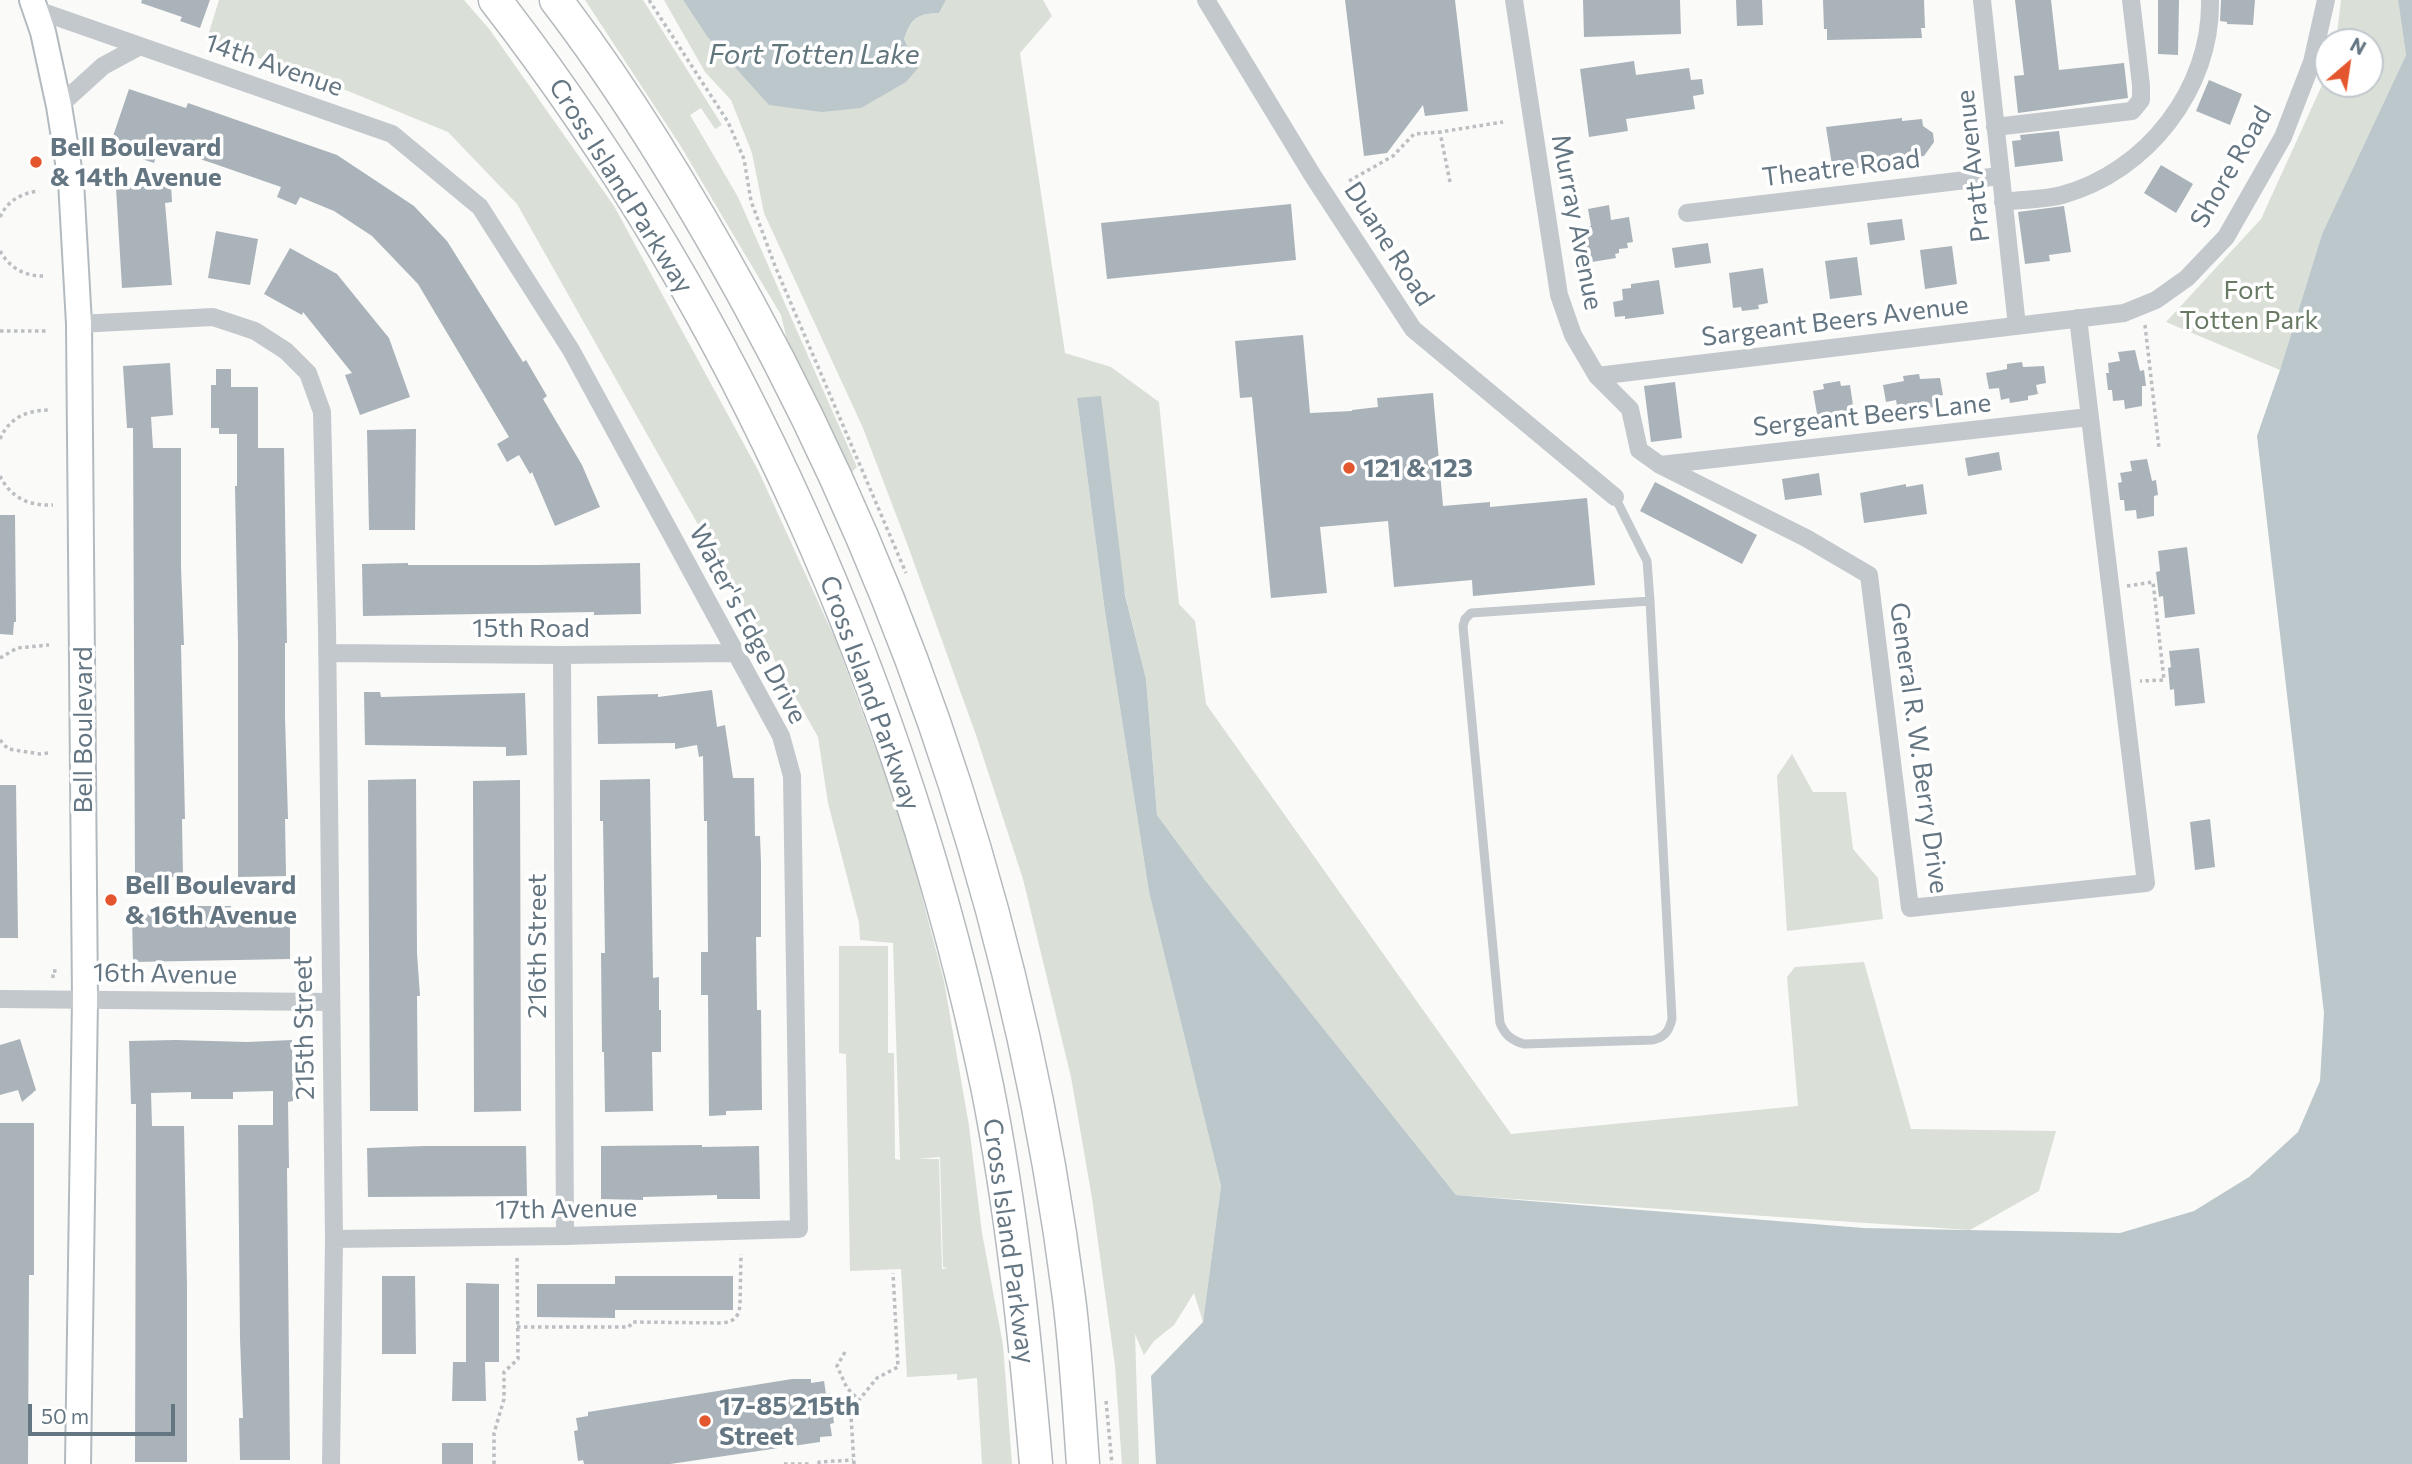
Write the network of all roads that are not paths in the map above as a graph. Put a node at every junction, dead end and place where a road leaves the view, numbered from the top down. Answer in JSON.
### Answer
{"nodes":[{"id":1,"x":473,"y":0,"type":"edge"},
{"id":2,"x":495,"y":0,"type":"edge"},
{"id":3,"x":556,"y":0,"type":"edge"},
{"id":4,"x":1206,"y":0,"type":"edge"},
{"id":5,"x":1514,"y":0,"type":"edge"},
{"id":6,"x":1982,"y":0,"type":"edge"},
{"id":7,"x":2131,"y":0,"type":"edge"},
{"id":8,"x":2210,"y":0,"type":"edge"},
{"id":9,"x":2326,"y":0,"type":"edge"},
{"id":10,"x":35,"y":5,"type":"edge"},
{"id":11,"x":140,"y":46,"type":"junction"},
{"id":12,"x":60,"y":106,"type":"junction"},
{"id":13,"x":1995,"y":127,"type":"junction"},
{"id":14,"x":587,"y":128,"type":"junction"},
{"id":15,"x":392,"y":134,"type":"joint"},
{"id":16,"x":2000,"y":176,"type":"junction"},
{"id":17,"x":2003,"y":202,"type":"junction"},
{"id":18,"x":1688,"y":213,"type":"dead end"},
{"id":19,"x":2078,"y":318,"type":"junction"},
{"id":20,"x":79,"y":324,"type":"junction"},
{"id":21,"x":2017,"y":326,"type":"junction"},
{"id":22,"x":1597,"y":376,"type":"junction"},
{"id":23,"x":2089,"y":417,"type":"junction"},
{"id":24,"x":1660,"y":465,"type":"junction"},
{"id":25,"x":1615,"y":497,"type":"joint"},
{"id":26,"x":1650,"y":601,"type":"junction"},
{"id":27,"x":327,"y":653,"type":"junction"},
{"id":28,"x":734,"y":653,"type":"junction"},
{"id":29,"x":562,"y":655,"type":"junction"},
{"id":30,"x":0,"y":999,"type":"edge"},
{"id":31,"x":85,"y":999,"type":"junction"},
{"id":32,"x":330,"y":1002,"type":"junction"},
{"id":33,"x":799,"y":1229,"type":"joint"},
{"id":34,"x":565,"y":1237,"type":"junction"},
{"id":35,"x":334,"y":1239,"type":"junction"},
{"id":36,"x":78,"y":1464,"type":"edge"},
{"id":37,"x":331,"y":1464,"type":"edge"},
{"id":38,"x":1036,"y":1464,"type":"edge"},
{"id":39,"x":1083,"y":1464,"type":"edge"}],
"edges":[{"from":1,"to":14,"type":"highway"},
{"from":2,"to":14,"type":"highway","name":"Cross Island Parkway"},
{"from":3,"to":39,"type":"highway","name":"Cross Island Parkway"},
{"from":4,"to":25,"type":"street","name":"Duane Road"},
{"from":5,"to":22,"type":"street","name":"Murray Avenue"},
{"from":6,"to":13,"type":"street","name":"Pratt Avenue"},
{"from":7,"to":13,"type":"street"},
{"from":8,"to":17,"type":"street"},
{"from":9,"to":19,"type":"street","name":"Shore Road"},
{"from":10,"to":11,"type":"street","name":"14th Avenue"},
{"from":10,"to":12,"type":"street","name":"Bell Boulevard"},
{"from":11,"to":12,"type":"street"},
{"from":11,"to":15,"type":"street","name":"14th Avenue"},
{"from":12,"to":20,"type":"street","name":"Bell Boulevard"},
{"from":13,"to":16,"type":"street","name":"Pratt Avenue"},
{"from":14,"to":38,"type":"highway","name":"Cross Island Parkway"},
{"from":15,"to":28,"type":"street","name":"Water's Edge Drive"},
{"from":16,"to":17,"type":"street","name":"Pratt Avenue"},
{"from":16,"to":18,"type":"street","name":"Theatre Road"},
{"from":17,"to":21,"type":"street","name":"Pratt Avenue"},
{"from":19,"to":21,"type":"street","name":"Sargeant Beers Avenue"},
{"from":19,"to":23,"type":"street","name":"General R. W. Berry Drive"},
{"from":20,"to":27,"type":"street","name":"215th Street"},
{"from":20,"to":31,"type":"street","name":"Bell Boulevard"},
{"from":21,"to":22,"type":"street","name":"Sargeant Beers Avenue"},
{"from":22,"to":24,"type":"street","name":"Murray Avenue"},
{"from":23,"to":24,"type":"street","name":"Sergeant Beers Lane"},
{"from":23,"to":24,"type":"street","name":"General R. W. Berry Drive"},
{"from":25,"to":26,"type":"lane"},
{"from":26,"to":26,"type":"lane"},
{"from":27,"to":29,"type":"street","name":"15th Road"},
{"from":27,"to":32,"type":"street","name":"215th Street"},
{"from":28,"to":29,"type":"street","name":"15th Road"},
{"from":28,"to":33,"type":"street","name":"Water's Edge Drive"},
{"from":29,"to":34,"type":"street","name":"216th Street"},
{"from":30,"to":31,"type":"street","name":"16th Avenue"},
{"from":31,"to":32,"type":"street","name":"16th Avenue"},
{"from":31,"to":36,"type":"street","name":"Bell Boulevard"},
{"from":32,"to":35,"type":"street","name":"215th Street"},
{"from":33,"to":34,"type":"street","name":"17th Avenue"},
{"from":34,"to":35,"type":"street","name":"17th Avenue"},
{"from":35,"to":37,"type":"street","name":"215th Street"}]}
